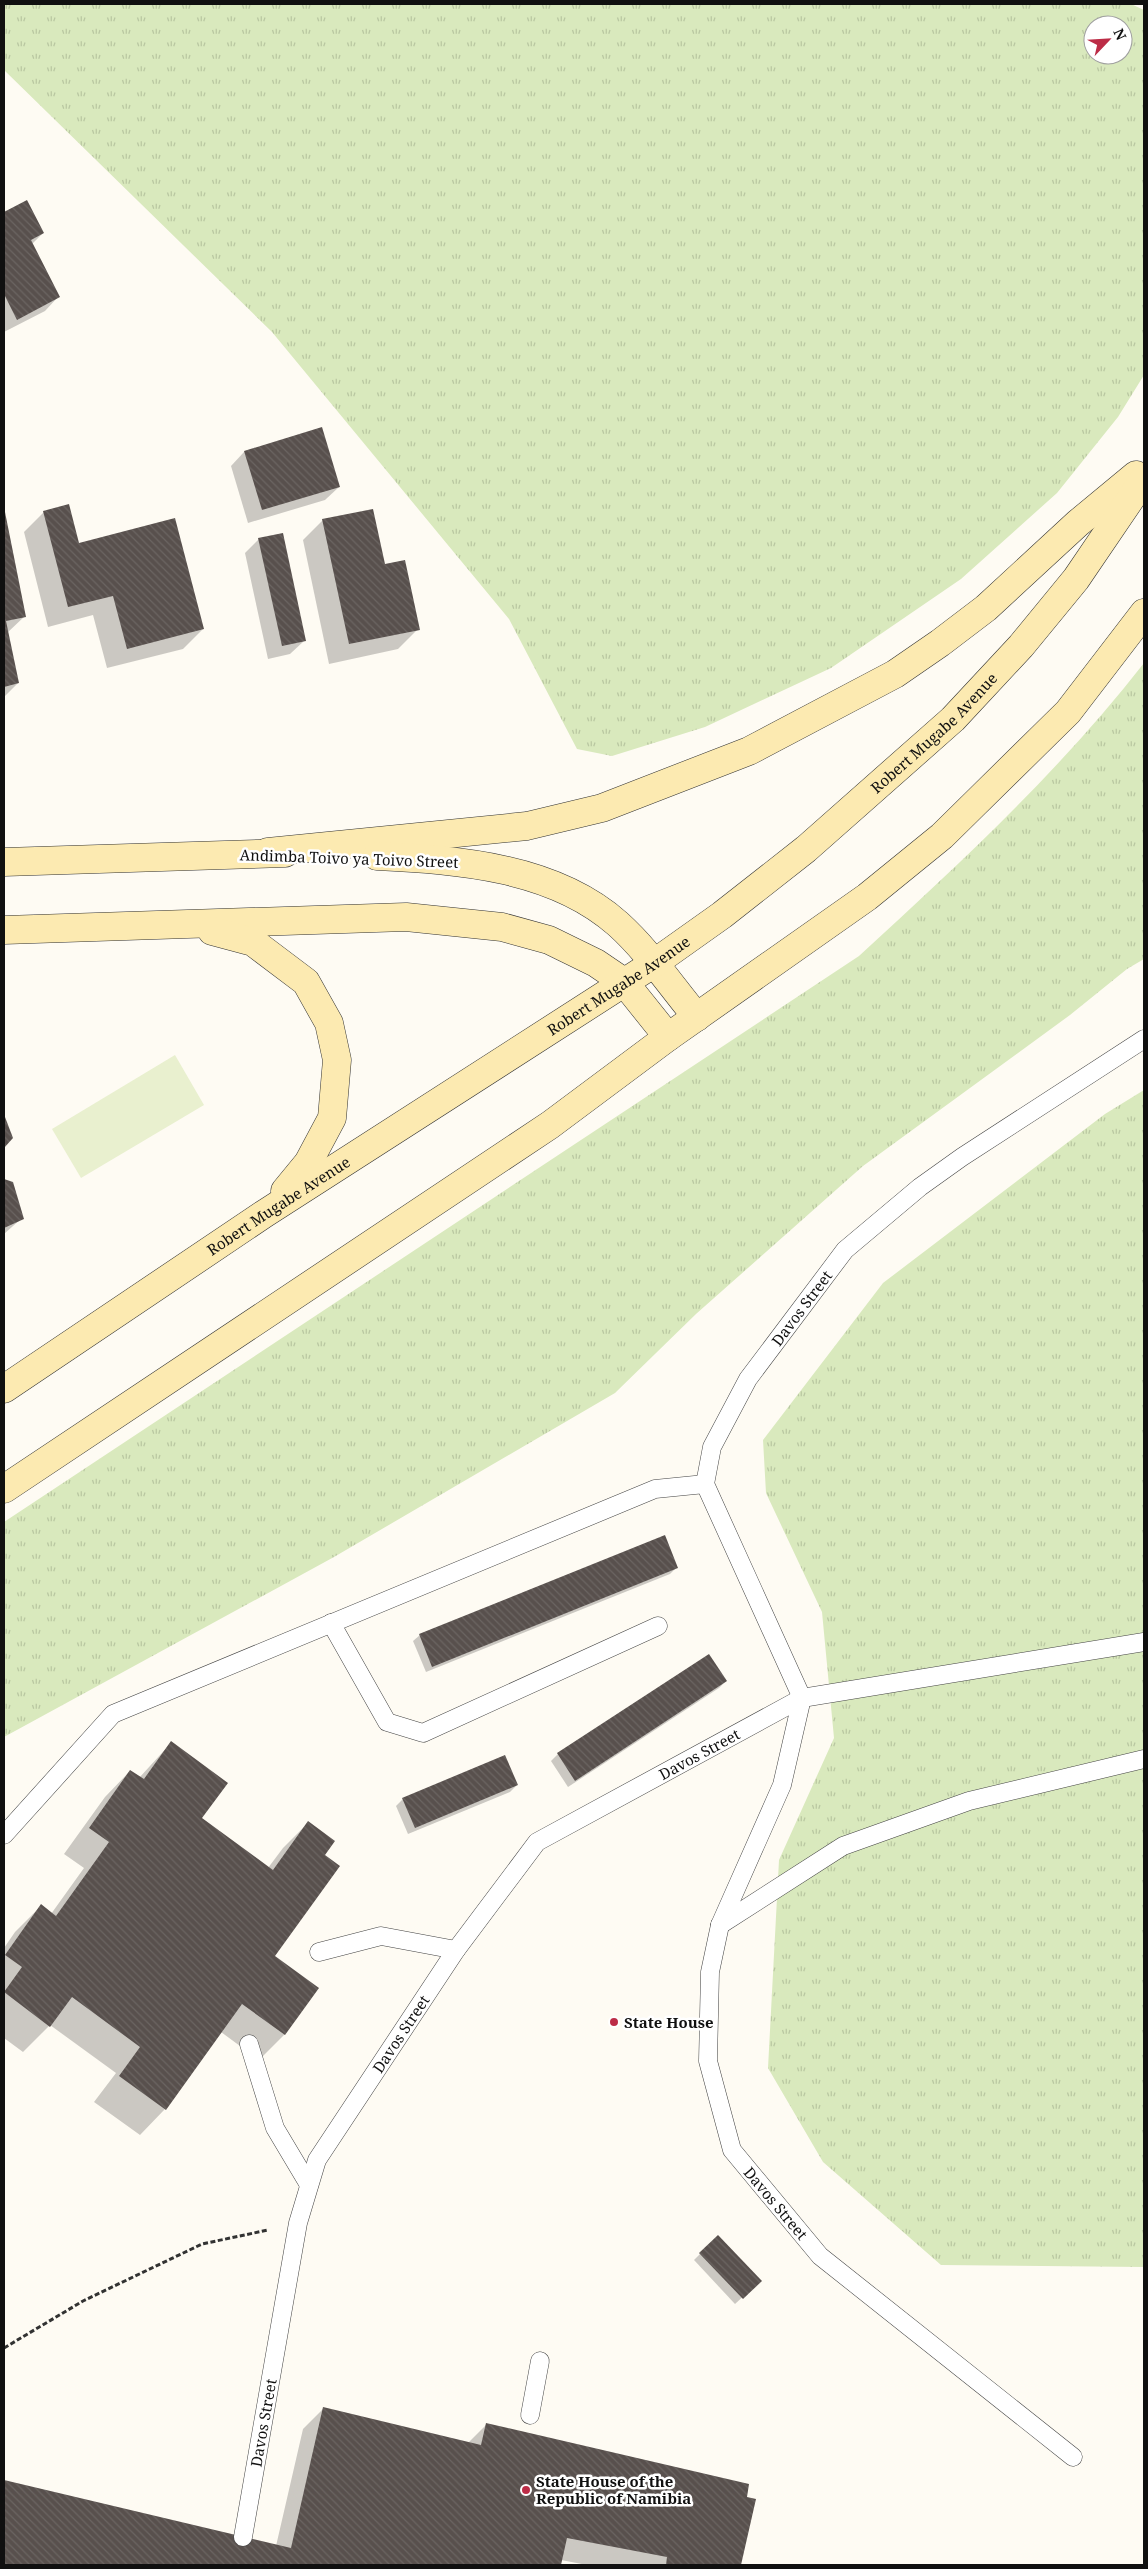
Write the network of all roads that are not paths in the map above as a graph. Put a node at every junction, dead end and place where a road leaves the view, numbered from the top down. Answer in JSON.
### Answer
{"nodes":[{"id":1,"x":1144,"y":468,"type":"edge"},
{"id":2,"x":1144,"y":479,"type":"edge"},
{"id":3,"x":1144,"y":613,"type":"edge"},
{"id":4,"x":268,"y":852,"type":"junction"},
{"id":5,"x":4,"y":862,"type":"edge"},
{"id":6,"x":183,"y":924,"type":"junction"},
{"id":7,"x":4,"y":930,"type":"edge"},
{"id":8,"x":653,"y":964,"type":"junction"},
{"id":9,"x":624,"y":982,"type":"junction"},
{"id":10,"x":697,"y":1017,"type":"junction"},
{"id":11,"x":668,"y":1037,"type":"junction"},
{"id":12,"x":1144,"y":1039,"type":"edge"},
{"id":13,"x":264,"y":1214,"type":"junction"},
{"id":14,"x":4,"y":1389,"type":"edge"},
{"id":15,"x":705,"y":1484,"type":"junction"},
{"id":16,"x":4,"y":1489,"type":"edge"},
{"id":17,"x":331,"y":1624,"type":"junction"},
{"id":18,"x":658,"y":1626,"type":"dead end"},
{"id":19,"x":1144,"y":1642,"type":"edge"},
{"id":20,"x":802,"y":1698,"type":"junction"},
{"id":21,"x":1144,"y":1759,"type":"edge"},
{"id":22,"x":4,"y":1835,"type":"edge"},
{"id":23,"x":720,"y":1924,"type":"junction"},
{"id":24,"x":456,"y":1950,"type":"junction"},
{"id":25,"x":319,"y":1952,"type":"dead end"},
{"id":26,"x":249,"y":2044,"type":"dead end"},
{"id":27,"x":309,"y":2186,"type":"junction"},
{"id":28,"x":540,"y":2361,"type":"dead end"},
{"id":29,"x":530,"y":2415,"type":"dead end"},
{"id":30,"x":1073,"y":2456,"type":"dead end"},
{"id":31,"x":243,"y":2537,"type":"dead end"}],
"edges":[{"from":1,"to":4,"type":"main road"},
{"from":2,"to":8,"type":"main road","name":"Robert Mugabe Avenue"},
{"from":3,"to":10,"type":"main road"},
{"from":4,"to":5,"type":"main road","name":"Andimba Toivo ya Toivo Street"},
{"from":4,"to":8,"type":"main road","name":"Andimba Toivo ya Toivo Street"},
{"from":6,"to":7,"type":"main road"},
{"from":6,"to":9,"type":"main road"},
{"from":6,"to":13,"type":"main road"},
{"from":8,"to":9,"type":"main road","name":"Robert Mugabe Avenue"},
{"from":8,"to":10,"type":"main road","name":"Andimba Toivo ya Toivo Street"},
{"from":9,"to":11,"type":"main road"},
{"from":9,"to":13,"type":"main road","name":"Robert Mugabe Avenue"},
{"from":10,"to":11,"type":"main road"},
{"from":11,"to":16,"type":"main road"},
{"from":12,"to":15,"type":"lane","name":"Davos Street"},
{"from":13,"to":14,"type":"main road","name":"Robert Mugabe Avenue"},
{"from":15,"to":17,"type":"lane"},
{"from":15,"to":20,"type":"lane"},
{"from":17,"to":18,"type":"lane"},
{"from":17,"to":22,"type":"lane"},
{"from":19,"to":20,"type":"lane","name":"Davos Street"},
{"from":20,"to":23,"type":"lane","name":"Davos Street"},
{"from":20,"to":24,"type":"lane","name":"Davos Street"},
{"from":21,"to":23,"type":"lane"},
{"from":23,"to":30,"type":"lane","name":"Davos Street"},
{"from":24,"to":25,"type":"lane"},
{"from":24,"to":27,"type":"lane","name":"Davos Street"},
{"from":26,"to":27,"type":"lane"},
{"from":27,"to":31,"type":"lane","name":"Davos Street"},
{"from":28,"to":29,"type":"lane"}]}
